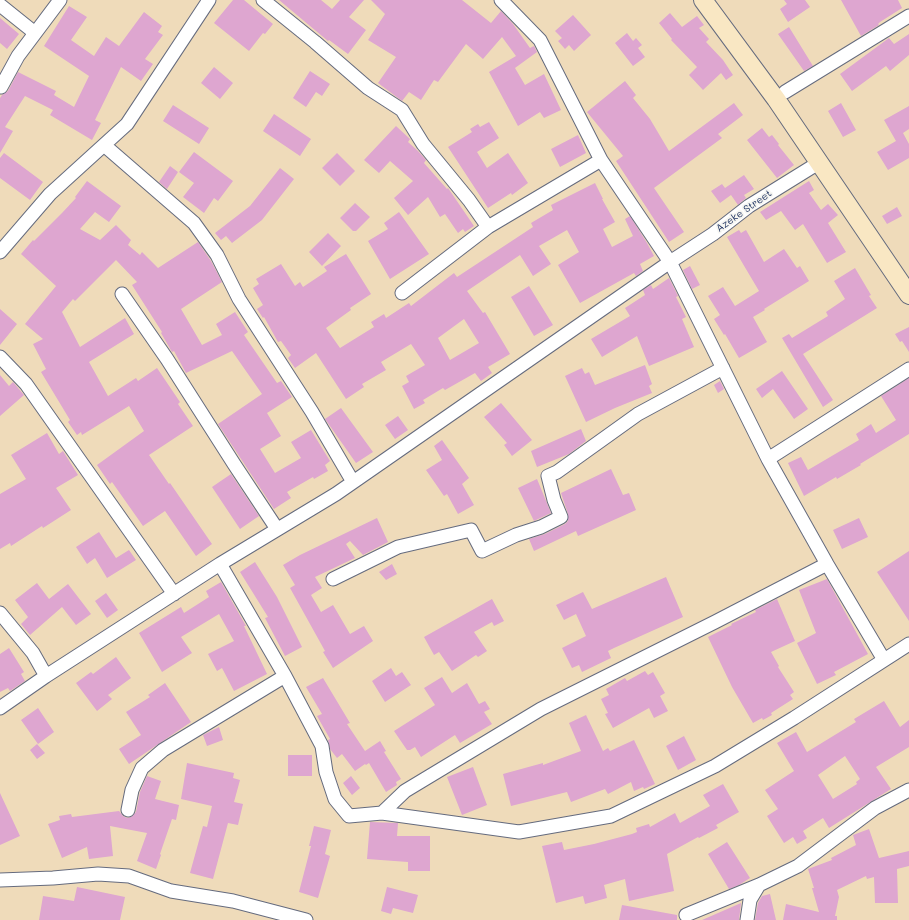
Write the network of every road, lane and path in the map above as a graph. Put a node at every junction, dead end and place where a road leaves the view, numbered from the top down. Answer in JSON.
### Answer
{"nodes":[{"id":1,"x":60,"y":0,"type":"edge"},
{"id":2,"x":209,"y":0,"type":"edge"},
{"id":3,"x":263,"y":0,"type":"edge"},
{"id":4,"x":501,"y":0,"type":"edge"},
{"id":5,"x":703,"y":0,"type":"edge"},
{"id":6,"x":717,"y":0,"type":"edge"},
{"id":7,"x":0,"y":5,"type":"edge"},
{"id":8,"x":909,"y":16,"type":"edge"},
{"id":9,"x":35,"y":33,"type":"junction"},
{"id":10,"x":1,"y":87,"type":"dead end"},
{"id":11,"x":785,"y":92,"type":"junction"},
{"id":12,"x":104,"y":145,"type":"junction"},
{"id":13,"x":601,"y":160,"type":"junction"},
{"id":14,"x":820,"y":162,"type":"junction"},
{"id":15,"x":488,"y":227,"type":"junction"},
{"id":16,"x":0,"y":252,"type":"edge"},
{"id":17,"x":670,"y":262,"type":"junction"},
{"id":18,"x":909,"y":276,"type":"edge"},
{"id":19,"x":402,"y":293,"type":"dead end"},
{"id":20,"x":122,"y":294,"type":"dead end"},
{"id":21,"x":909,"y":295,"type":"edge"},
{"id":22,"x":0,"y":356,"type":"edge"},
{"id":23,"x":723,"y":368,"type":"junction"},
{"id":24,"x":909,"y":369,"type":"edge"},
{"id":25,"x":768,"y":459,"type":"junction"},
{"id":26,"x":353,"y":482,"type":"junction"},
{"id":27,"x":277,"y":529,"type":"junction"},
{"id":28,"x":220,"y":564,"type":"junction"},
{"id":29,"x":827,"y":564,"type":"junction"},
{"id":30,"x":333,"y":578,"type":"dead end"},
{"id":31,"x":174,"y":594,"type":"junction"},
{"id":32,"x":0,"y":613,"type":"edge"},
{"id":33,"x":909,"y":644,"type":"edge"},
{"id":34,"x":884,"y":660,"type":"junction"},
{"id":35,"x":46,"y":676,"type":"junction"},
{"id":36,"x":285,"y":676,"type":"junction"},
{"id":37,"x":0,"y":708,"type":"edge"},
{"id":38,"x":909,"y":790,"type":"edge"},
{"id":39,"x":128,"y":810,"type":"dead end"},
{"id":40,"x":382,"y":813,"type":"junction"},
{"id":41,"x":0,"y":880,"type":"edge"},
{"id":42,"x":759,"y":885,"type":"junction"},
{"id":43,"x":686,"y":915,"type":"dead end"},
{"id":44,"x":306,"y":920,"type":"edge"},
{"id":45,"x":746,"y":920,"type":"edge"}],
"edges":[{"from":1,"to":9,"type":"street"},
{"from":2,"to":12,"type":"street"},
{"from":3,"to":15,"type":"street"},
{"from":4,"to":13,"type":"street"},
{"from":5,"to":14,"type":"main road"},
{"from":6,"to":11,"type":"main road"},
{"from":7,"to":9,"type":"street"},
{"from":8,"to":11,"type":"street"},
{"from":9,"to":10,"type":"street"},
{"from":11,"to":18,"type":"main road"},
{"from":12,"to":16,"type":"street"},
{"from":12,"to":26,"type":"street"},
{"from":13,"to":15,"type":"street"},
{"from":13,"to":17,"type":"street"},
{"from":14,"to":17,"type":"street","name":"Azeke Street"},
{"from":14,"to":21,"type":"main road"},
{"from":15,"to":19,"type":"street"},
{"from":17,"to":23,"type":"street"},
{"from":17,"to":26,"type":"street","name":"Azeke Street"},
{"from":20,"to":27,"type":"street"},
{"from":22,"to":31,"type":"street"},
{"from":23,"to":25,"type":"street"},
{"from":23,"to":30,"type":"street"},
{"from":24,"to":25,"type":"street"},
{"from":25,"to":29,"type":"street"},
{"from":26,"to":27,"type":"street","name":"Azeke Street"},
{"from":27,"to":28,"type":"street","name":"Azeke Street"},
{"from":28,"to":31,"type":"street","name":"Azeke Street"},
{"from":28,"to":36,"type":"street"},
{"from":29,"to":34,"type":"street"},
{"from":29,"to":40,"type":"street"},
{"from":31,"to":35,"type":"street","name":"Azeke Street"},
{"from":32,"to":35,"type":"street"},
{"from":33,"to":34,"type":"street"},
{"from":34,"to":40,"type":"street"},
{"from":35,"to":37,"type":"street","name":"Azeke Street"},
{"from":36,"to":39,"type":"street"},
{"from":36,"to":40,"type":"street"},
{"from":38,"to":42,"type":"street"},
{"from":41,"to":44,"type":"street"},
{"from":42,"to":43,"type":"street"},
{"from":42,"to":45,"type":"street"}]}
